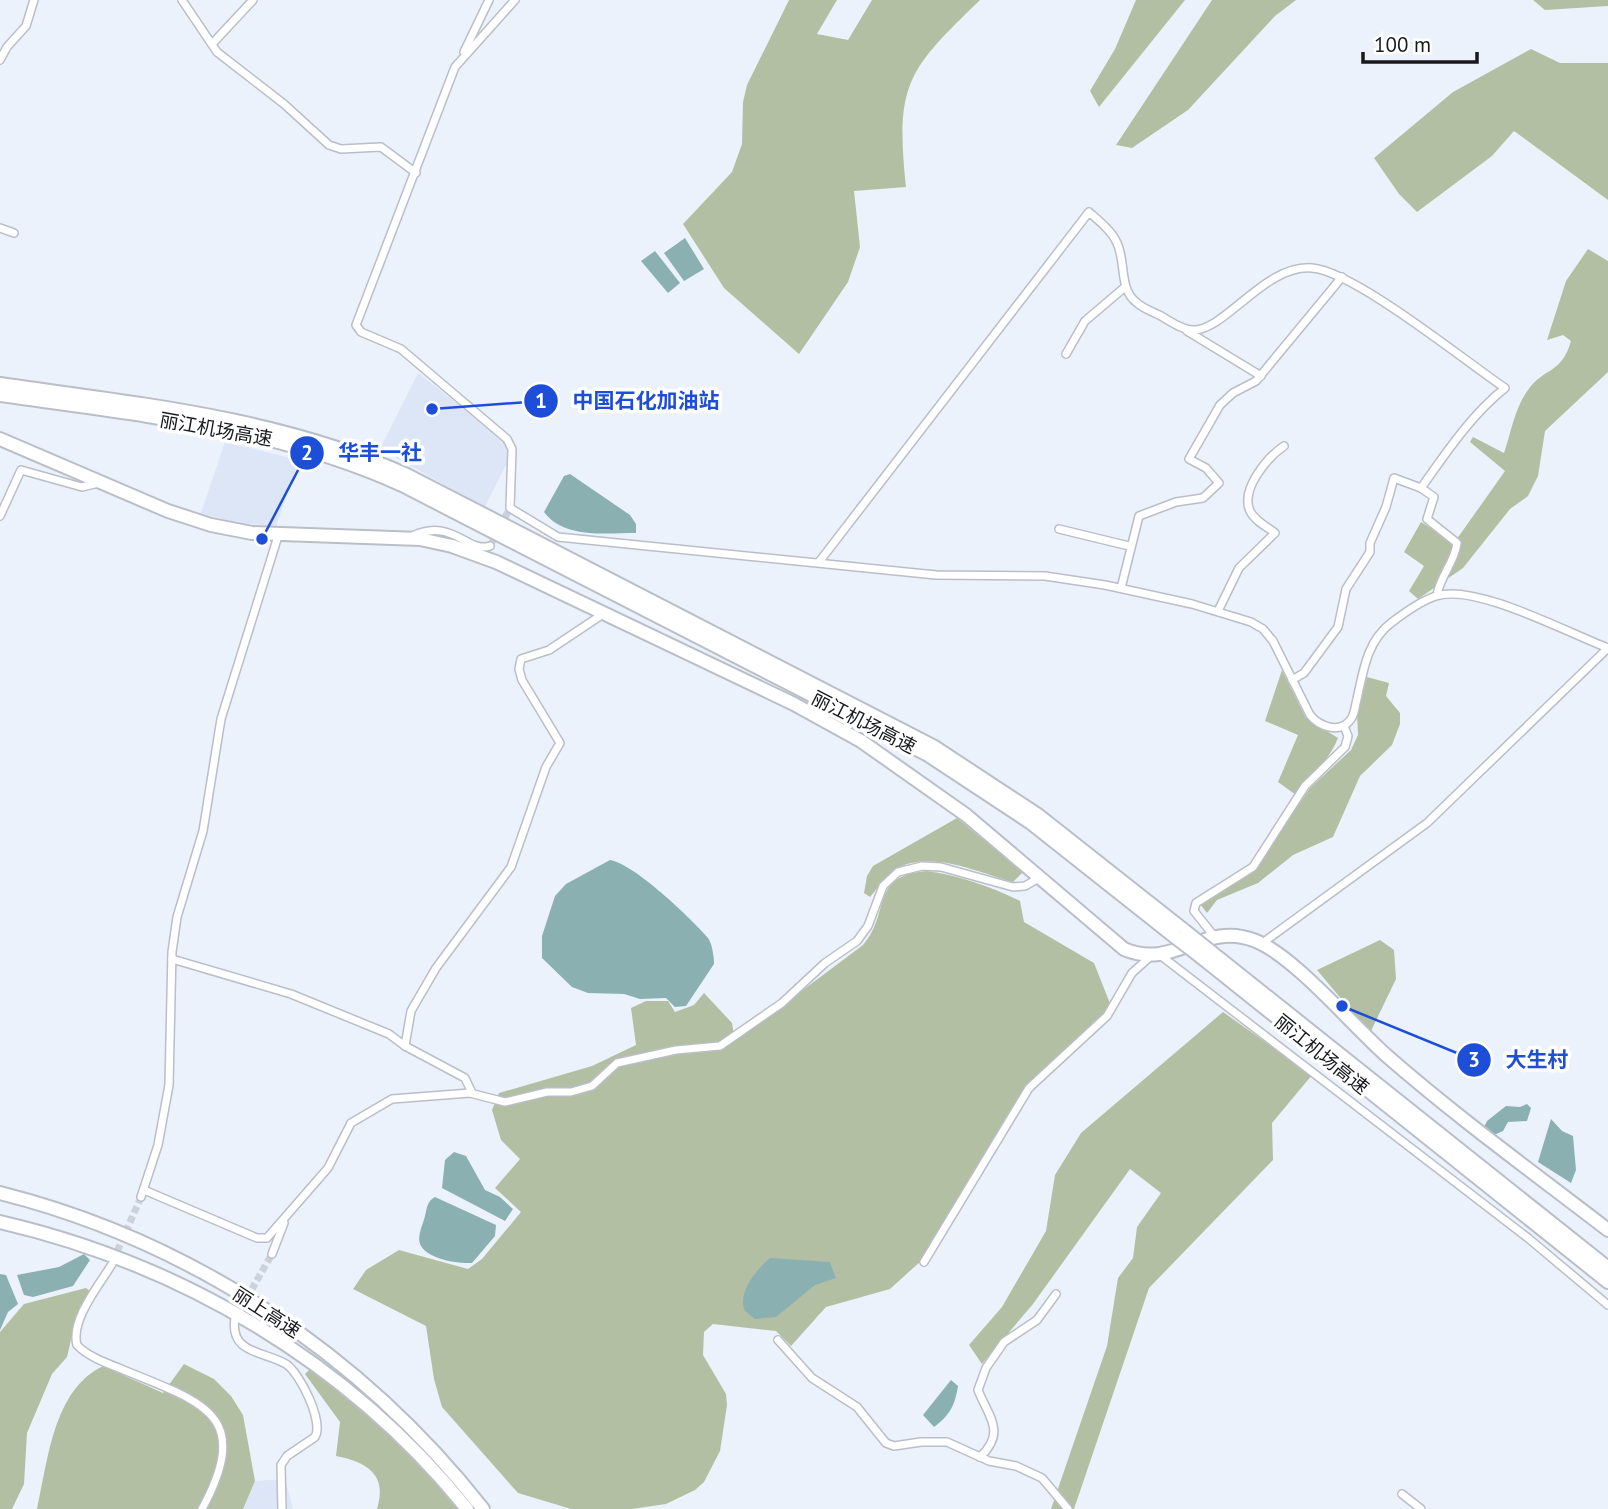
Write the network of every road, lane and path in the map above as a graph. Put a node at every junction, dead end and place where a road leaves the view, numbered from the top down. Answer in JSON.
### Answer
{"nodes":[{"id":1,"x":34,"y":0,"type":"edge"},
{"id":2,"x":182,"y":0,"type":"edge"},
{"id":3,"x":253,"y":0,"type":"edge"},
{"id":4,"x":489,"y":0,"type":"edge"},
{"id":5,"x":515,"y":0,"type":"edge"},
{"id":6,"x":212,"y":44,"type":"junction"},
{"id":7,"x":463,"y":56,"type":"junction"},
{"id":8,"x":0,"y":60,"type":"edge"},
{"id":9,"x":416,"y":173,"type":"junction"},
{"id":10,"x":0,"y":228,"type":"edge"},
{"id":11,"x":14,"y":233,"type":"dead end"},
{"id":12,"x":1342,"y":277,"type":"junction"},
{"id":13,"x":1125,"y":287,"type":"junction"},
{"id":14,"x":1184,"y":328,"type":"junction"},
{"id":15,"x":1066,"y":354,"type":"dead end"},
{"id":16,"x":1261,"y":376,"type":"junction"},
{"id":17,"x":0,"y":384,"type":"edge"},
{"id":18,"x":0,"y":395,"type":"edge"},
{"id":19,"x":0,"y":439,"type":"edge"},
{"id":20,"x":1284,"y":446,"type":"dead end"},
{"id":21,"x":103,"y":482,"type":"junction"},
{"id":22,"x":1421,"y":488,"type":"junction"},
{"id":23,"x":0,"y":516,"type":"edge"},
{"id":24,"x":1059,"y":530,"type":"dead end"},
{"id":25,"x":279,"y":533,"type":"junction"},
{"id":26,"x":408,"y":538,"type":"junction"},
{"id":27,"x":490,"y":546,"type":"dead end"},
{"id":28,"x":1129,"y":546,"type":"junction"},
{"id":29,"x":819,"y":562,"type":"junction"},
{"id":30,"x":1121,"y":588,"type":"junction"},
{"id":31,"x":1437,"y":595,"type":"junction"},
{"id":32,"x":1218,"y":611,"type":"junction"},
{"id":33,"x":603,"y":614,"type":"junction"},
{"id":34,"x":1607,"y":646,"type":"edge"},
{"id":35,"x":1292,"y":680,"type":"junction"},
{"id":36,"x":1344,"y":726,"type":"junction"},
{"id":37,"x":1039,"y":878,"type":"junction"},
{"id":38,"x":1180,"y":934,"type":"junction"},
{"id":39,"x":1214,"y":936,"type":"junction"},
{"id":40,"x":1261,"y":944,"type":"junction"},
{"id":41,"x":1206,"y":954,"type":"junction"},
{"id":42,"x":1156,"y":955,"type":"junction"},
{"id":43,"x":172,"y":959,"type":"junction"},
{"id":44,"x":405,"y":1046,"type":"junction"},
{"id":45,"x":472,"y":1093,"type":"junction"},
{"id":46,"x":0,"y":1193,"type":"edge"},
{"id":47,"x":286,"y":1216,"type":"junction"},
{"id":48,"x":0,"y":1222,"type":"edge"},
{"id":49,"x":1608,"y":1230,"type":"edge"},
{"id":50,"x":272,"y":1254,"type":"tunnel mouth"},
{"id":51,"x":924,"y":1262,"type":"dead end"},
{"id":52,"x":112,"y":1264,"type":"tunnel mouth"},
{"id":53,"x":1608,"y":1268,"type":"edge"},
{"id":54,"x":1608,"y":1282,"type":"edge"},
{"id":55,"x":1056,"y":1294,"type":"dead end"},
{"id":56,"x":1608,"y":1304,"type":"edge"},
{"id":57,"x":235,"y":1318,"type":"dead end"},
{"id":58,"x":778,"y":1340,"type":"dead end"},
{"id":59,"x":979,"y":1457,"type":"junction"},
{"id":60,"x":1402,"y":1494,"type":"dead end"},
{"id":61,"x":202,"y":1509,"type":"edge"},
{"id":62,"x":282,"y":1509,"type":"edge"},
{"id":63,"x":467,"y":1509,"type":"edge"},
{"id":64,"x":483,"y":1509,"type":"edge"},
{"id":65,"x":1068,"y":1509,"type":"edge"},
{"id":66,"x":1421,"y":1509,"type":"edge"}],
"edges":[{"from":1,"to":8,"type":"street"},
{"from":2,"to":6,"type":"street"},
{"from":3,"to":6,"type":"street"},
{"from":4,"to":7,"type":"street"},
{"from":5,"to":7,"type":"street"},
{"from":6,"to":9,"type":"street"},
{"from":7,"to":9,"type":"street"},
{"from":9,"to":29,"type":"street"},
{"from":10,"to":11,"type":"street"},
{"from":12,"to":14,"type":"street"},
{"from":12,"to":16,"type":"street"},
{"from":12,"to":22,"type":"street"},
{"from":13,"to":14,"type":"street"},
{"from":13,"to":15,"type":"street"},
{"from":13,"to":29,"type":"street"},
{"from":14,"to":16,"type":"street"},
{"from":16,"to":28,"type":"street"},
{"from":17,"to":38,"type":"highway","name":"丽江机场高速"},
{"from":18,"to":38,"type":"highway","name":"丽江机场高速"},
{"from":19,"to":21,"type":"highway"},
{"from":20,"to":32,"type":"street"},
{"from":21,"to":23,"type":"street"},
{"from":21,"to":25,"type":"highway"},
{"from":22,"to":31,"type":"street"},
{"from":22,"to":35,"type":"street"},
{"from":24,"to":28,"type":"street"},
{"from":25,"to":26,"type":"highway"},
{"from":25,"to":43,"type":"street"},
{"from":26,"to":27,"type":"street"},
{"from":26,"to":33,"type":"highway"},
{"from":28,"to":30,"type":"street"},
{"from":29,"to":30,"type":"street"},
{"from":30,"to":32,"type":"street"},
{"from":31,"to":34,"type":"street"},
{"from":31,"to":36,"type":"street"},
{"from":32,"to":35,"type":"street"},
{"from":33,"to":37,"type":"highway"},
{"from":33,"to":44,"type":"street"},
{"from":34,"to":40,"type":"street"},
{"from":35,"to":36,"type":"street"},
{"from":36,"to":39,"type":"street"},
{"from":37,"to":42,"type":"highway"},
{"from":37,"to":45,"type":"street"},
{"from":38,"to":41,"type":"highway","name":"丽江机场高速","bridge":true},
{"from":39,"to":40,"type":"highway"},
{"from":39,"to":42,"type":"highway"},
{"from":40,"to":49,"type":"highway"},
{"from":41,"to":53,"type":"highway","name":"丽江机场高速"},
{"from":41,"to":54,"type":"highway","name":"丽江机场高速"},
{"from":42,"to":51,"type":"street"},
{"from":42,"to":56,"type":"street"},
{"from":43,"to":44,"type":"street"},
{"from":43,"to":47,"type":"street"},
{"from":44,"to":45,"type":"street"},
{"from":45,"to":47,"type":"street"},
{"from":46,"to":64,"type":"highway","name":"丽上高速"},
{"from":47,"to":50,"type":"street"},
{"from":48,"to":63,"type":"highway","name":"丽上高速"},
{"from":52,"to":61,"type":"street"},
{"from":55,"to":59,"type":"street"},
{"from":57,"to":62,"type":"street"},
{"from":58,"to":59,"type":"street"},
{"from":59,"to":65,"type":"street"},
{"from":60,"to":66,"type":"street"}]}
